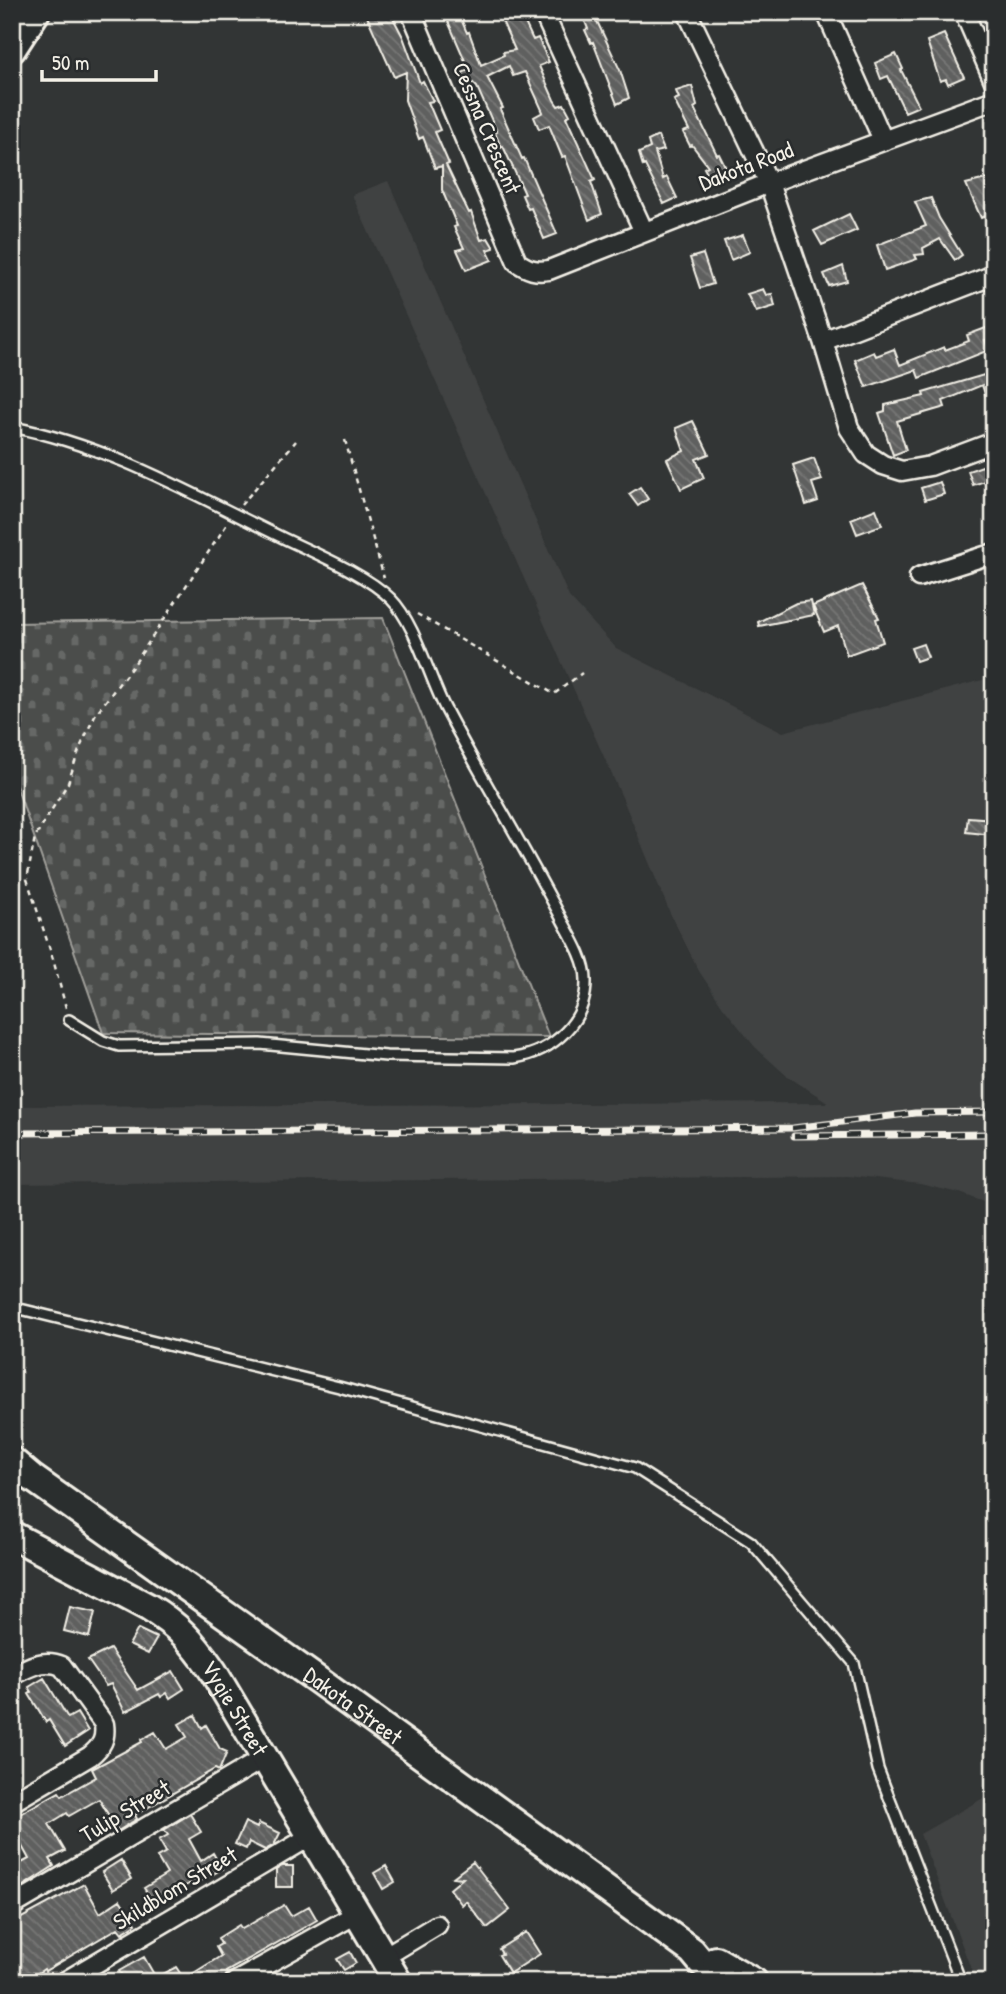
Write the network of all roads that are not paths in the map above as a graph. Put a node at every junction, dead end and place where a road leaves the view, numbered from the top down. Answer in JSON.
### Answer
{"nodes":[{"id":1,"x":36,"y":12,"type":"edge"},
{"id":2,"x":411,"y":12,"type":"edge"},
{"id":3,"x":543,"y":12,"type":"edge"},
{"id":4,"x":687,"y":12,"type":"edge"},
{"id":5,"x":826,"y":12,"type":"edge"},
{"id":6,"x":964,"y":12,"type":"edge"},
{"id":7,"x":12,"y":49,"type":"edge"},
{"id":8,"x":994,"y":81,"type":"edge"},
{"id":9,"x":994,"y":100,"type":"edge"},
{"id":10,"x":883,"y":140,"type":"junction"},
{"id":11,"x":769,"y":183,"type":"junction"},
{"id":12,"x":644,"y":232,"type":"junction"},
{"id":13,"x":517,"y":262,"type":"joint"},
{"id":14,"x":994,"y":275,"type":"edge"},
{"id":15,"x":823,"y":341,"type":"junction"},
{"id":16,"x":12,"y":427,"type":"edge"},
{"id":17,"x":994,"y":442,"type":"edge"},
{"id":18,"x":994,"y":552,"type":"edge"},
{"id":19,"x":919,"y":577,"type":"dead end"},
{"id":20,"x":69,"y":1020,"type":"road end"},
{"id":21,"x":12,"y":1307,"type":"edge"},
{"id":22,"x":12,"y":1461,"type":"edge"},
{"id":23,"x":12,"y":1535,"type":"edge"},
{"id":24,"x":12,"y":1676,"type":"edge"},
{"id":25,"x":264,"y":1758,"type":"junction"},
{"id":26,"x":12,"y":1802,"type":"edge"},
{"id":27,"x":311,"y":1836,"type":"junction"},
{"id":28,"x":12,"y":1906,"type":"edge"},
{"id":29,"x":358,"y":1913,"type":"junction"},
{"id":30,"x":437,"y":1925,"type":"dead end"},
{"id":31,"x":692,"y":1951,"type":"junction"},
{"id":32,"x":384,"y":1957,"type":"junction"},
{"id":33,"x":64,"y":1982,"type":"edge"},
{"id":34,"x":235,"y":1982,"type":"edge"},
{"id":35,"x":398,"y":1982,"type":"edge"},
{"id":36,"x":728,"y":1982,"type":"edge"},
{"id":37,"x":754,"y":1982,"type":"edge"},
{"id":38,"x":961,"y":1982,"type":"edge"}],
"edges":[{"from":1,"to":7,"type":"street"},
{"from":2,"to":13,"type":"street","name":"Cessna Crescent"},
{"from":3,"to":12,"type":"street"},
{"from":4,"to":11,"type":"street"},
{"from":5,"to":10,"type":"street"},
{"from":6,"to":8,"type":"street"},
{"from":9,"to":10,"type":"street","name":"Dakota Road"},
{"from":10,"to":11,"type":"street","name":"Dakota Road"},
{"from":11,"to":12,"type":"street","name":"Dakota Road"},
{"from":11,"to":15,"type":"street"},
{"from":12,"to":13,"type":"street","name":"Dakota Road"},
{"from":14,"to":15,"type":"street"},
{"from":15,"to":17,"type":"street"},
{"from":16,"to":20,"type":"lane"},
{"from":18,"to":19,"type":"street"},
{"from":21,"to":38,"type":"lane"},
{"from":22,"to":31,"type":"street","name":"Dakota Street"},
{"from":23,"to":25,"type":"street","name":"Vygie Street"},
{"from":24,"to":26,"type":"street"},
{"from":25,"to":27,"type":"street","name":"Vygie Street"},
{"from":25,"to":28,"type":"street","name":"Tulip Street"},
{"from":27,"to":29,"type":"street","name":"Vygie Street"},
{"from":27,"to":33,"type":"street","name":"Skildblom Street"},
{"from":29,"to":32,"type":"street","name":"Vygie Street"},
{"from":29,"to":34,"type":"street"},
{"from":30,"to":32,"type":"street"},
{"from":31,"to":36,"type":"street","name":"Dakota Street"},
{"from":31,"to":37,"type":"street","name":"Dakota Street"},
{"from":32,"to":35,"type":"street","name":"Vygie Street"}]}
